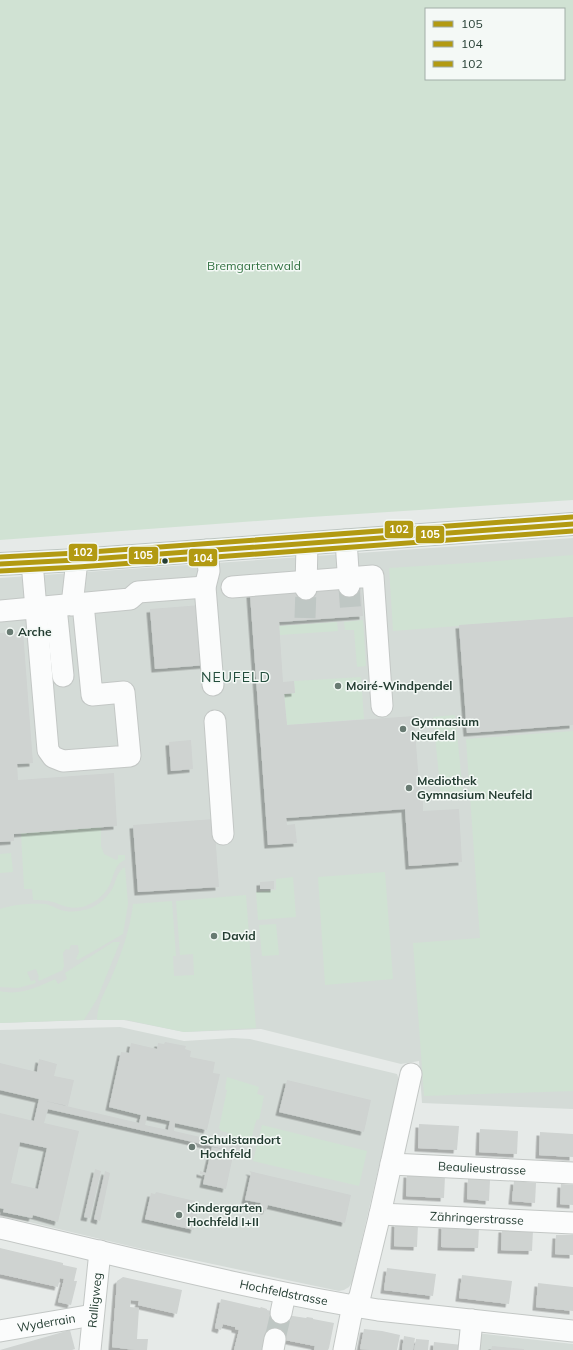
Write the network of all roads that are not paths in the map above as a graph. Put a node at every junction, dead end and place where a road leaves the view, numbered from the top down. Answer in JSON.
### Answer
{"nodes":[{"id":1,"x":573,"y":524,"type":"edge"},
{"id":2,"x":346,"y":540,"type":"junction"},
{"id":3,"x":307,"y":543,"type":"junction"},
{"id":4,"x":207,"y":550,"type":"junction"},
{"id":5,"x":77,"y":560,"type":"junction"},
{"id":6,"x":32,"y":562,"type":"junction"},
{"id":7,"x":0,"y":564,"type":"edge"},
{"id":8,"x":349,"y":582,"type":"junction"},
{"id":9,"x":306,"y":585,"type":"junction"},
{"id":10,"x":232,"y":586,"type":"dead end"},
{"id":11,"x":205,"y":587,"type":"junction"},
{"id":12,"x":71,"y":605,"type":"junction"},
{"id":13,"x":36,"y":609,"type":"junction"},
{"id":14,"x":0,"y":611,"type":"edge"},
{"id":15,"x":63,"y":676,"type":"dead end"},
{"id":16,"x":212,"y":685,"type":"dead end"},
{"id":17,"x":382,"y":706,"type":"dead end"},
{"id":18,"x":215,"y":720,"type":"dead end"},
{"id":19,"x":223,"y":834,"type":"dead end"},
{"id":20,"x":411,"y":1074,"type":"dead end"},
{"id":21,"x":391,"y":1164,"type":"junction"},
{"id":22,"x":573,"y":1173,"type":"edge"},
{"id":23,"x":380,"y":1214,"type":"junction"},
{"id":24,"x":573,"y":1223,"type":"edge"},
{"id":25,"x":0,"y":1228,"type":"edge"},
{"id":26,"x":100,"y":1251,"type":"junction"},
{"id":27,"x":355,"y":1306,"type":"junction"},
{"id":28,"x":93,"y":1315,"type":"junction"},
{"id":29,"x":472,"y":1320,"type":"junction"},
{"id":30,"x":0,"y":1331,"type":"edge"},
{"id":31,"x":573,"y":1331,"type":"edge"},
{"id":32,"x":90,"y":1350,"type":"edge"},
{"id":33,"x":344,"y":1350,"type":"edge"},
{"id":34,"x":469,"y":1350,"type":"edge"}],
"edges":[{"from":1,"to":2,"type":"main road"},
{"from":2,"to":3,"type":"main road"},
{"from":2,"to":8,"type":"street"},
{"from":3,"to":4,"type":"main road"},
{"from":3,"to":9,"type":"street"},
{"from":4,"to":5,"type":"main road"},
{"from":4,"to":11,"type":"street"},
{"from":5,"to":6,"type":"main road"},
{"from":5,"to":12,"type":"street"},
{"from":6,"to":7,"type":"main road"},
{"from":6,"to":13,"type":"street"},
{"from":8,"to":9,"type":"street"},
{"from":8,"to":17,"type":"street"},
{"from":9,"to":10,"type":"street"},
{"from":11,"to":12,"type":"street"},
{"from":11,"to":16,"type":"street"},
{"from":12,"to":13,"type":"street"},
{"from":12,"to":13,"type":"street"},
{"from":12,"to":15,"type":"street"},
{"from":13,"to":14,"type":"street"},
{"from":18,"to":19,"type":"street"},
{"from":20,"to":21,"type":"street"},
{"from":21,"to":22,"type":"street","name":"Beaulieustrasse"},
{"from":21,"to":23,"type":"street"},
{"from":23,"to":24,"type":"street","name":"Zähringerstrasse"},
{"from":23,"to":27,"type":"street"},
{"from":25,"to":26,"type":"street","name":"Hochfeldstrasse"},
{"from":26,"to":27,"type":"street","name":"Hochfeldstrasse"},
{"from":26,"to":28,"type":"street","name":"Ralligweg"},
{"from":27,"to":29,"type":"street","name":"Hochfeldstrasse"},
{"from":27,"to":33,"type":"street"},
{"from":28,"to":30,"type":"street","name":"Wyderrain"},
{"from":28,"to":32,"type":"street","name":"Ralligweg"},
{"from":29,"to":31,"type":"street","name":"Hochfeldstrasse"},
{"from":29,"to":34,"type":"street"}]}
